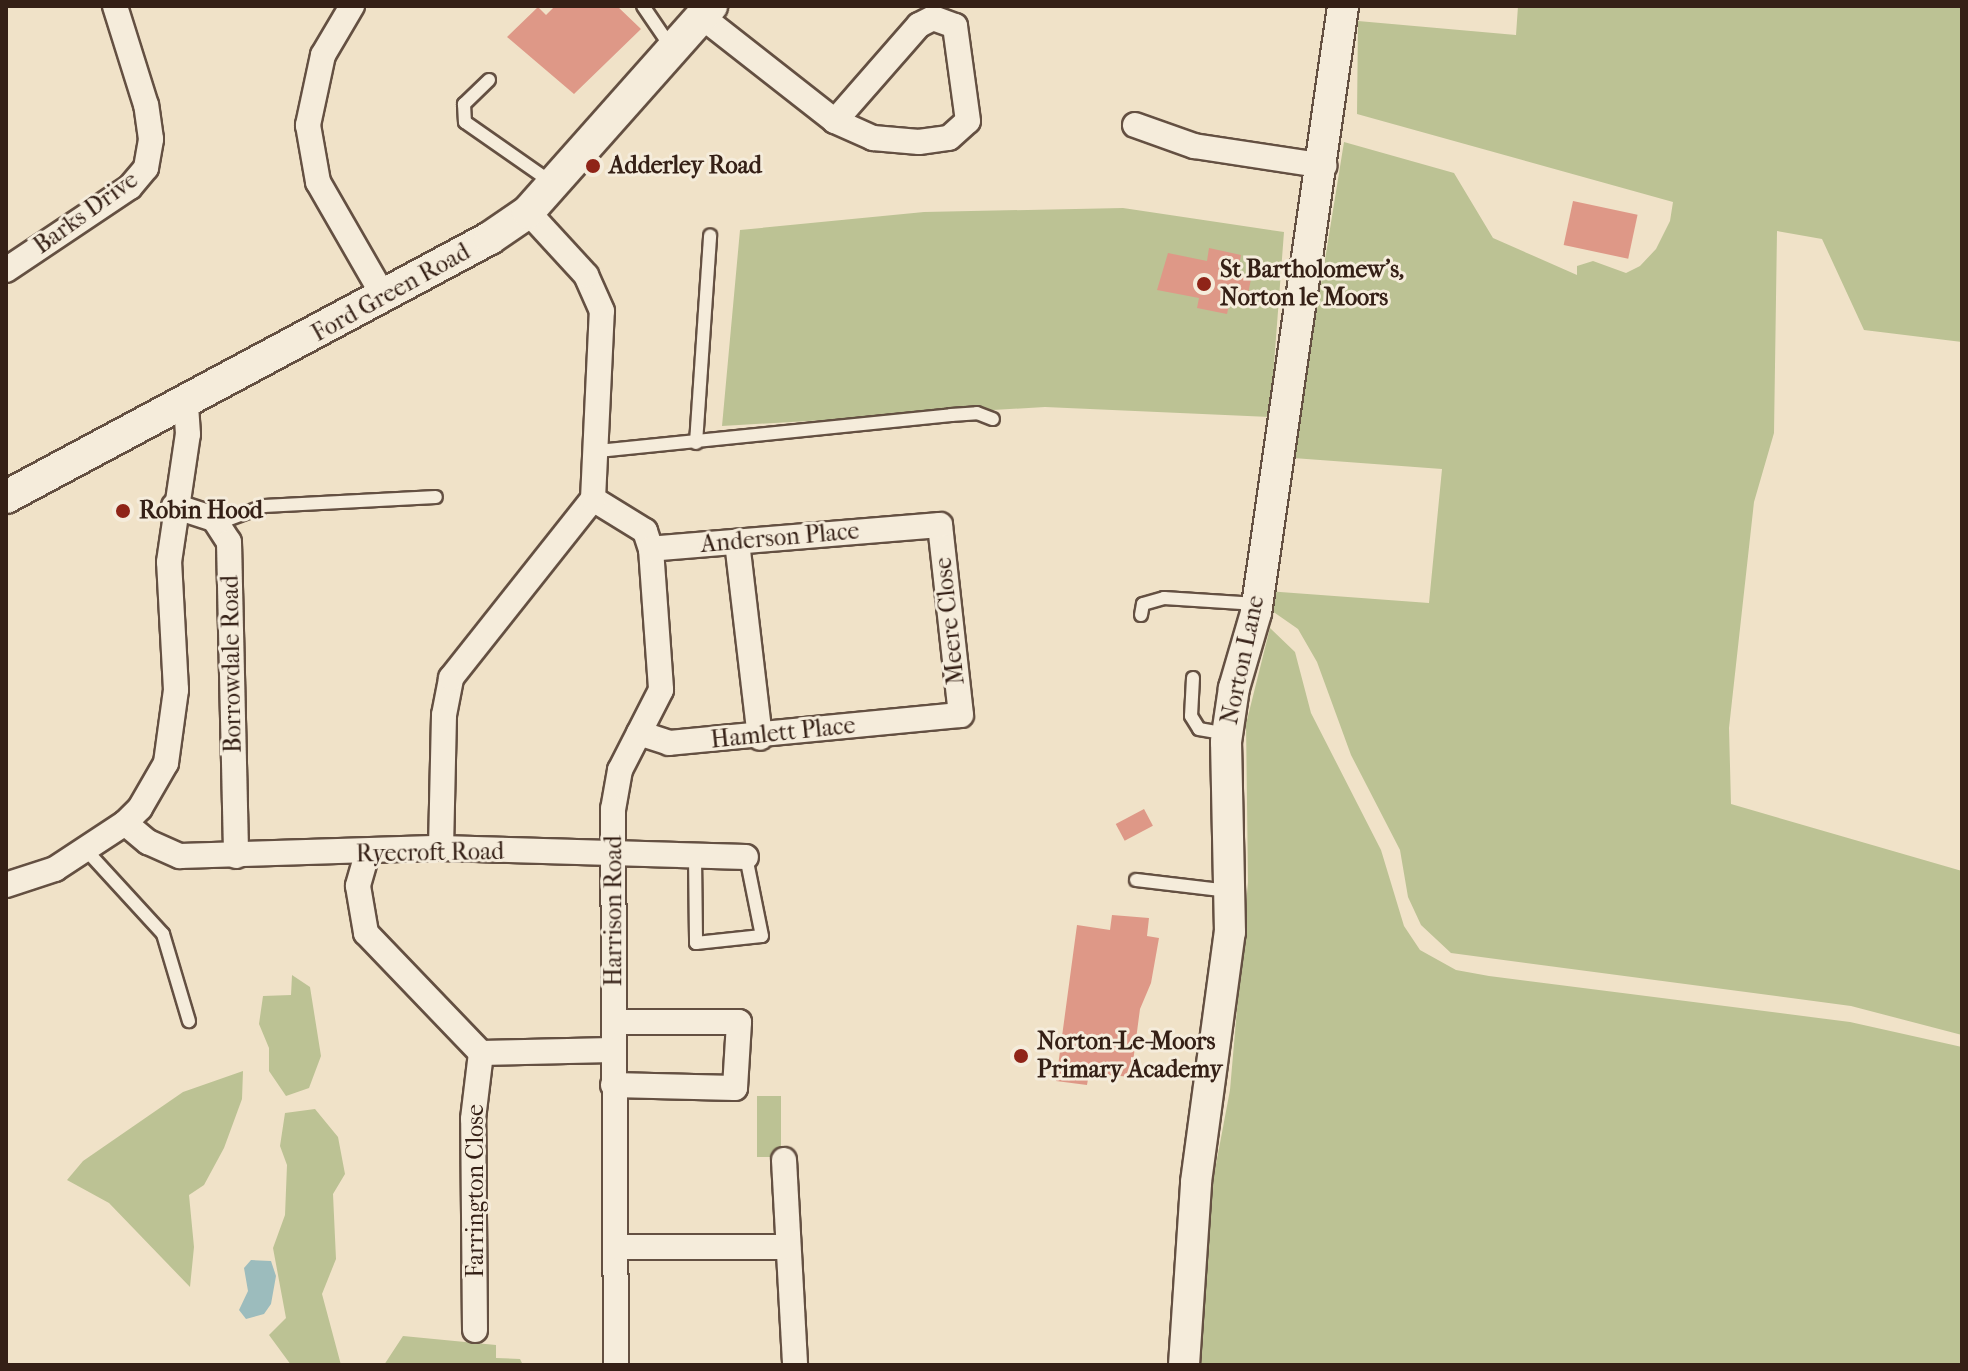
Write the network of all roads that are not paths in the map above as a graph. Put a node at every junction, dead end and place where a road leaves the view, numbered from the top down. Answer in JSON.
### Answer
{"nodes":[{"id":1,"x":115,"y":6,"type":"edge"},
{"id":2,"x":352,"y":6,"type":"edge"},
{"id":3,"x":643,"y":6,"type":"edge"},
{"id":4,"x":1343,"y":6,"type":"edge"},
{"id":5,"x":706,"y":11,"type":"edge"},
{"id":6,"x":671,"y":47,"type":"junction"},
{"id":7,"x":489,"y":80,"type":"dead end"},
{"id":8,"x":835,"y":121,"type":"junction"},
{"id":9,"x":1135,"y":125,"type":"dead end"},
{"id":10,"x":1324,"y":166,"type":"junction"},
{"id":11,"x":554,"y":184,"type":"junction"},
{"id":12,"x":528,"y":212,"type":"junction"},
{"id":13,"x":710,"y":235,"type":"dead end"},
{"id":14,"x":6,"y":270,"type":"edge"},
{"id":15,"x":384,"y":297,"type":"junction"},
{"id":16,"x":186,"y":405,"type":"junction"},
{"id":17,"x":993,"y":419,"type":"dead end"},
{"id":18,"x":696,"y":443,"type":"junction"},
{"id":19,"x":598,"y":451,"type":"junction"},
{"id":20,"x":6,"y":497,"type":"edge"},
{"id":21,"x":436,"y":497,"type":"dead end"},
{"id":22,"x":593,"y":499,"type":"junction"},
{"id":23,"x":174,"y":506,"type":"junction"},
{"id":24,"x":219,"y":523,"type":"junction"},
{"id":25,"x":908,"y":528,"type":"joint"},
{"id":26,"x":737,"y":542,"type":"junction"},
{"id":27,"x":651,"y":549,"type":"junction"},
{"id":28,"x":1257,"y":604,"type":"junction"},
{"id":29,"x":1141,"y":615,"type":"dead end"},
{"id":30,"x":1193,"y":678,"type":"dead end"},
{"id":31,"x":927,"y":717,"type":"joint"},
{"id":32,"x":639,"y":733,"type":"junction"},
{"id":33,"x":1227,"y":734,"type":"junction"},
{"id":34,"x":760,"y":738,"type":"junction"},
{"id":35,"x":125,"y":823,"type":"junction"},
{"id":36,"x":441,"y":848,"type":"junction"},
{"id":37,"x":86,"y":850,"type":"junction"},
{"id":38,"x":367,"y":854,"type":"junction"},
{"id":39,"x":613,"y":854,"type":"junction"},
{"id":40,"x":236,"y":856,"type":"junction"},
{"id":41,"x":695,"y":857,"type":"junction"},
{"id":42,"x":746,"y":857,"type":"joint"},
{"id":43,"x":1136,"y":880,"type":"dead end"},
{"id":44,"x":6,"y":885,"type":"edge"},
{"id":45,"x":1229,"y":891,"type":"junction"},
{"id":46,"x":189,"y":1021,"type":"dead end"},
{"id":47,"x":615,"y":1022,"type":"junction"},
{"id":48,"x":612,"y":1050,"type":"junction"},
{"id":49,"x":481,"y":1053,"type":"junction"},
{"id":50,"x":613,"y":1085,"type":"junction"},
{"id":51,"x":784,"y":1160,"type":"dead end"},
{"id":52,"x":615,"y":1247,"type":"junction"},
{"id":53,"x":785,"y":1247,"type":"junction"},
{"id":54,"x":475,"y":1330,"type":"dead end"},
{"id":55,"x":616,"y":1365,"type":"edge"},
{"id":56,"x":795,"y":1365,"type":"edge"},
{"id":57,"x":1184,"y":1365,"type":"edge"}],
"edges":[{"from":1,"to":14,"type":"street","name":"Barks Drive"},
{"from":2,"to":15,"type":"street"},
{"from":3,"to":6,"type":"lane"},
{"from":4,"to":10,"type":"street","name":"Norton Lane"},
{"from":5,"to":6,"type":"main road","name":"Ford Green Road"},
{"from":5,"to":8,"type":"street"},
{"from":6,"to":11,"type":"main road","name":"Ford Green Road"},
{"from":7,"to":11,"type":"lane"},
{"from":8,"to":8,"type":"street"},
{"from":9,"to":10,"type":"street"},
{"from":10,"to":28,"type":"street","name":"Norton Lane"},
{"from":11,"to":12,"type":"main road","name":"Ford Green Road"},
{"from":12,"to":15,"type":"main road","name":"Ford Green Road"},
{"from":12,"to":19,"type":"street"},
{"from":13,"to":18,"type":"lane"},
{"from":15,"to":16,"type":"main road","name":"Ford Green Road"},
{"from":16,"to":20,"type":"main road","name":"Ford Green Road"},
{"from":16,"to":23,"type":"street"},
{"from":17,"to":18,"type":"lane"},
{"from":18,"to":19,"type":"lane"},
{"from":19,"to":22,"type":"street"},
{"from":21,"to":24,"type":"lane"},
{"from":22,"to":27,"type":"street"},
{"from":22,"to":36,"type":"street"},
{"from":23,"to":24,"type":"street"},
{"from":23,"to":35,"type":"street"},
{"from":24,"to":40,"type":"street","name":"Borrowdale Road"},
{"from":25,"to":26,"type":"street","name":"Anderson Place"},
{"from":25,"to":31,"type":"street","name":"Meere Close"},
{"from":26,"to":27,"type":"street","name":"Anderson Place"},
{"from":26,"to":34,"type":"street"},
{"from":27,"to":32,"type":"street","name":"Harrison Road"},
{"from":28,"to":29,"type":"lane"},
{"from":28,"to":33,"type":"street","name":"Norton Lane"},
{"from":30,"to":33,"type":"lane"},
{"from":31,"to":34,"type":"street","name":"Hamlett Place"},
{"from":32,"to":34,"type":"street","name":"Hamlett Place"},
{"from":32,"to":39,"type":"street","name":"Harrison Road"},
{"from":33,"to":45,"type":"street","name":"Norton Lane"},
{"from":35,"to":37,"type":"street"},
{"from":35,"to":40,"type":"street","name":"Ryecroft Road"},
{"from":36,"to":38,"type":"street","name":"Ryecroft Road"},
{"from":36,"to":39,"type":"street","name":"Ryecroft Road"},
{"from":37,"to":44,"type":"street"},
{"from":37,"to":46,"type":"lane"},
{"from":38,"to":40,"type":"street","name":"Ryecroft Road"},
{"from":38,"to":49,"type":"street"},
{"from":39,"to":41,"type":"street","name":"Ryecroft Road"},
{"from":39,"to":47,"type":"street","name":"Harrison Road"},
{"from":41,"to":42,"type":"street","name":"Ryecroft Road"},
{"from":41,"to":42,"type":"lane"},
{"from":43,"to":45,"type":"lane"},
{"from":45,"to":57,"type":"street","name":"Norton Lane"},
{"from":47,"to":48,"type":"street","name":"Harrison Road"},
{"from":47,"to":50,"type":"street"},
{"from":48,"to":49,"type":"street"},
{"from":48,"to":50,"type":"street","name":"Harrison Road"},
{"from":49,"to":54,"type":"street","name":"Farrington Close"},
{"from":50,"to":52,"type":"street","name":"Harrison Road"},
{"from":51,"to":53,"type":"street"},
{"from":52,"to":53,"type":"street"},
{"from":52,"to":55,"type":"street","name":"Harrison Road"},
{"from":53,"to":56,"type":"street"}]}
